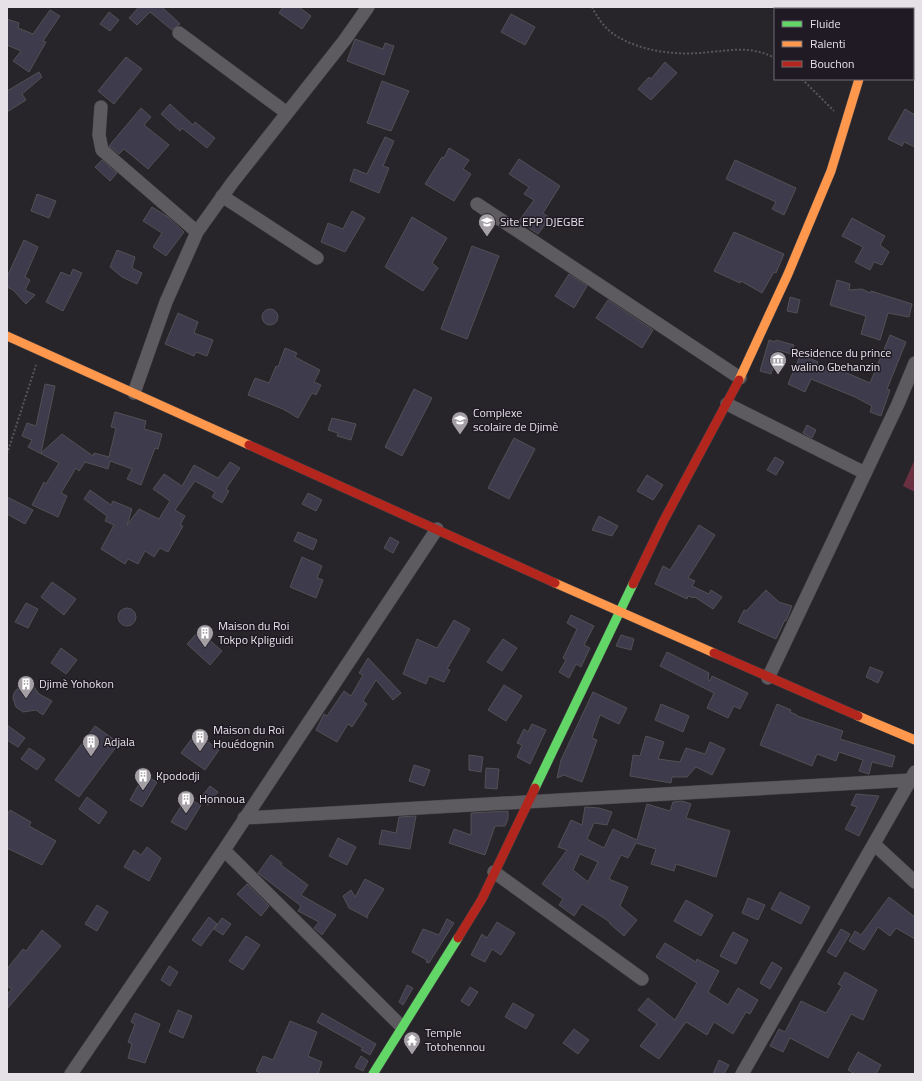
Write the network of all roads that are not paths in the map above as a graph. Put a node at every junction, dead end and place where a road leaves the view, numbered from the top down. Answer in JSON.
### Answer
{"nodes":[{"id":1,"x":368,"y":7,"type":"edge"},
{"id":2,"x":179,"y":33,"type":"dead end"},
{"id":3,"x":859,"y":80,"type":"edge"},
{"id":4,"x":101,"y":107,"type":"dead end"},
{"id":5,"x":287,"y":113,"type":"junction"},
{"id":6,"x":222,"y":196,"type":"junction"},
{"id":7,"x":477,"y":204,"type":"dead end"},
{"id":8,"x":197,"y":232,"type":"junction"},
{"id":9,"x":317,"y":258,"type":"dead end"},
{"id":10,"x":7,"y":336,"type":"edge"},
{"id":11,"x":915,"y":363,"type":"edge"},
{"id":12,"x":740,"y":378,"type":"junction"},
{"id":13,"x":134,"y":393,"type":"junction"},
{"id":14,"x":727,"y":404,"type":"junction"},
{"id":15,"x":865,"y":473,"type":"junction"},
{"id":16,"x":437,"y":529,"type":"junction"},
{"id":17,"x":621,"y":612,"type":"junction"},
{"id":18,"x":768,"y":678,"type":"junction"},
{"id":19,"x":915,"y":740,"type":"edge"},
{"id":20,"x":913,"y":776,"type":"edge"},
{"id":21,"x":529,"y":800,"type":"junction"},
{"id":22,"x":244,"y":818,"type":"junction"},
{"id":23,"x":874,"y":844,"type":"junction"},
{"id":24,"x":224,"y":850,"type":"junction"},
{"id":25,"x":494,"y":872,"type":"junction"},
{"id":26,"x":915,"y":882,"type":"edge"},
{"id":27,"x":642,"y":979,"type":"dead end"},
{"id":28,"x":401,"y":1026,"type":"junction"},
{"id":29,"x":71,"y":1074,"type":"edge"},
{"id":30,"x":373,"y":1074,"type":"edge"},
{"id":31,"x":742,"y":1074,"type":"edge"}],
"edges":[{"from":1,"to":5,"type":"street"},
{"from":2,"to":5,"type":"street"},
{"from":3,"to":12,"type":"street"},
{"from":4,"to":8,"type":"street"},
{"from":5,"to":6,"type":"street"},
{"from":6,"to":8,"type":"street"},
{"from":6,"to":9,"type":"street"},
{"from":7,"to":12,"type":"street"},
{"from":8,"to":13,"type":"street"},
{"from":10,"to":13,"type":"street"},
{"from":11,"to":15,"type":"street"},
{"from":12,"to":14,"type":"street"},
{"from":13,"to":16,"type":"street"},
{"from":14,"to":15,"type":"street"},
{"from":14,"to":17,"type":"street"},
{"from":15,"to":18,"type":"street"},
{"from":16,"to":17,"type":"street"},
{"from":16,"to":22,"type":"street"},
{"from":17,"to":18,"type":"street"},
{"from":17,"to":21,"type":"street"},
{"from":18,"to":19,"type":"street"},
{"from":20,"to":21,"type":"street"},
{"from":20,"to":23,"type":"street"},
{"from":21,"to":22,"type":"street"},
{"from":21,"to":25,"type":"street"},
{"from":22,"to":24,"type":"street"},
{"from":23,"to":26,"type":"street"},
{"from":23,"to":31,"type":"street"},
{"from":24,"to":28,"type":"street"},
{"from":24,"to":29,"type":"street"},
{"from":25,"to":27,"type":"street"},
{"from":25,"to":28,"type":"street"},
{"from":28,"to":30,"type":"street"}]}
